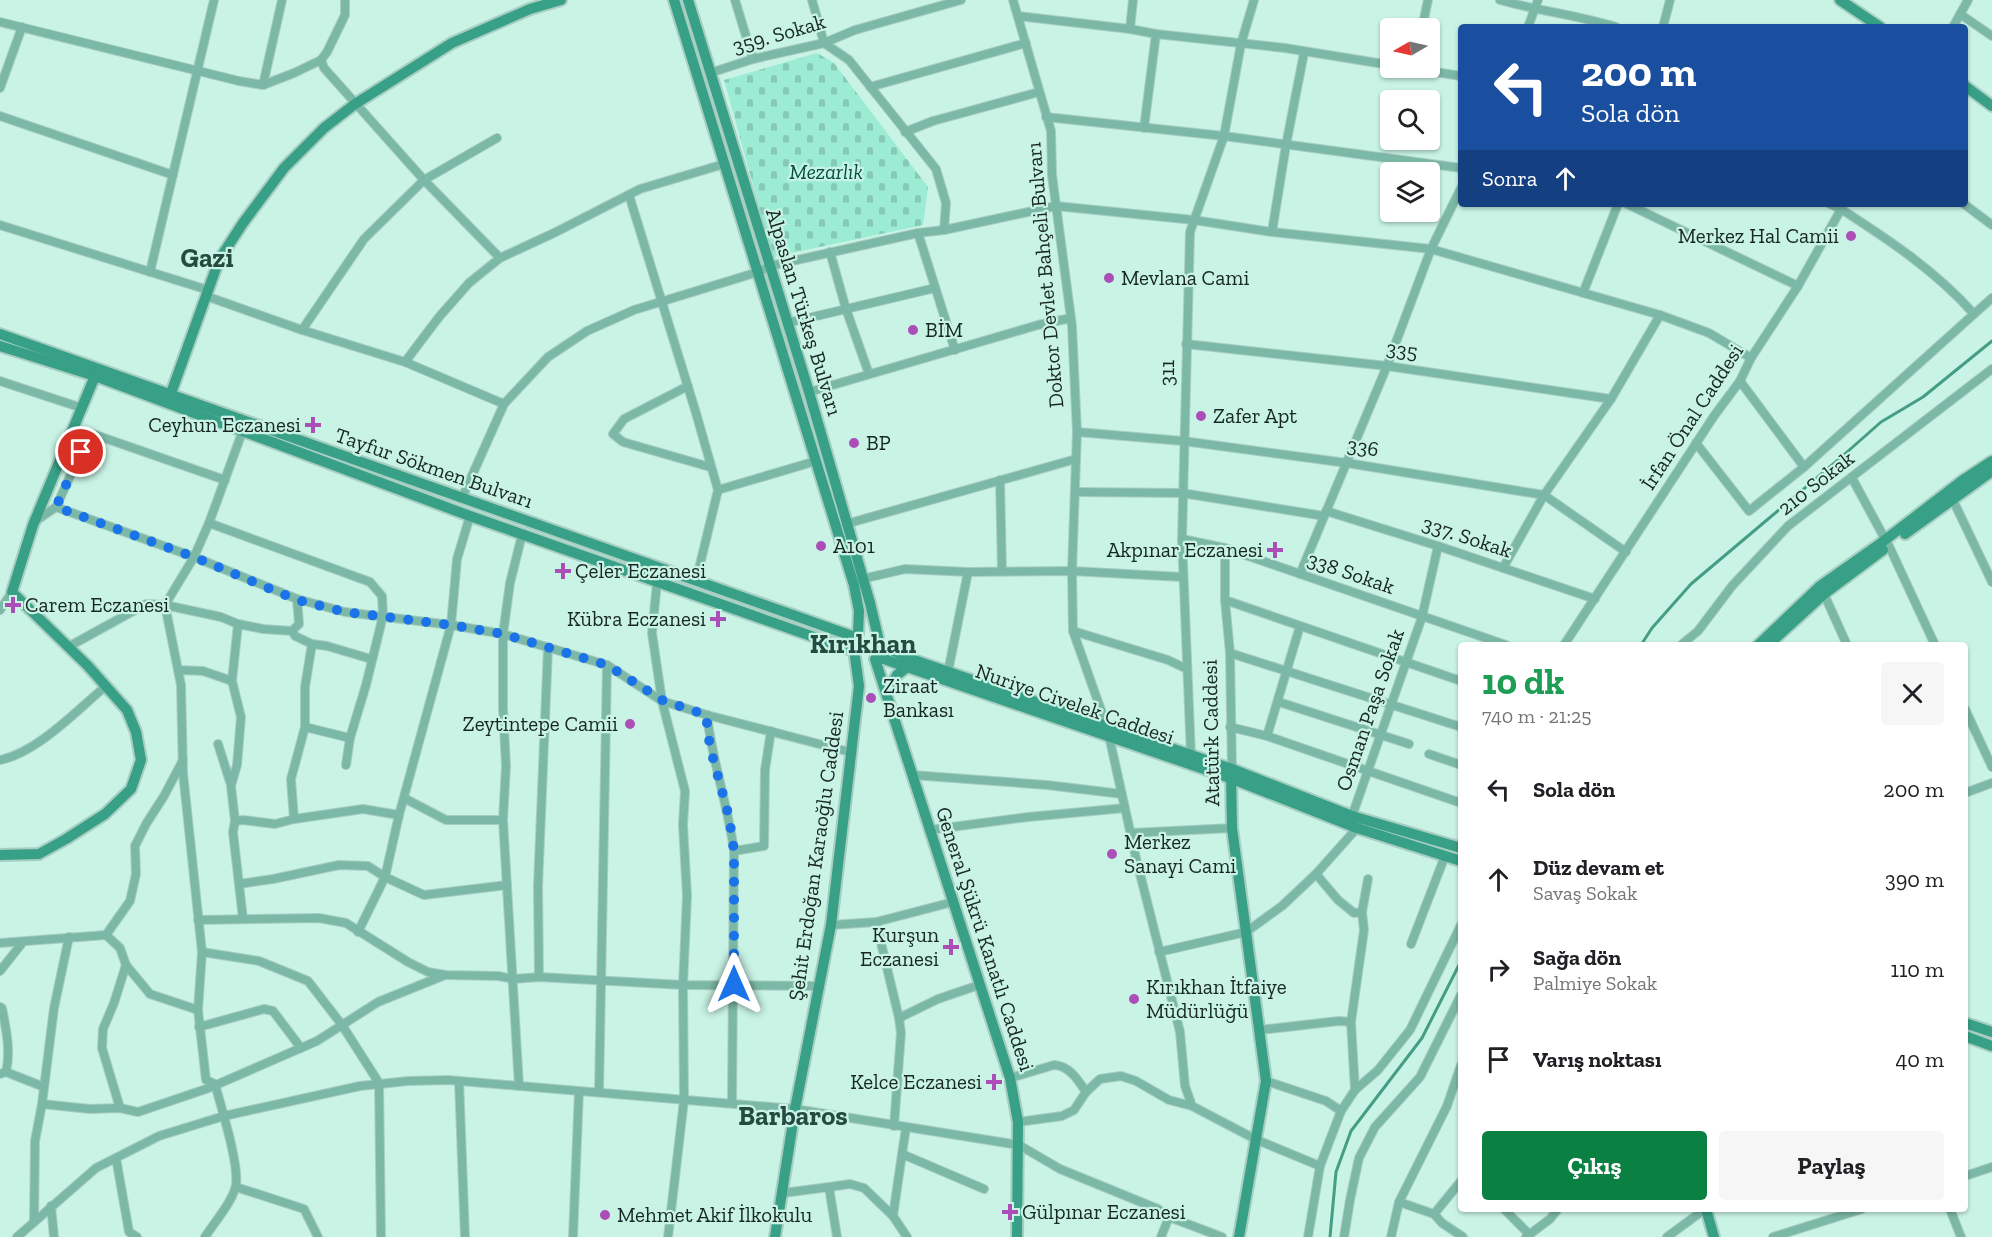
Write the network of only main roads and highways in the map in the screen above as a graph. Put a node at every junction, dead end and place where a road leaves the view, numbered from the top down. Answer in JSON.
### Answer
{"nodes":[{"id":1,"x":561,"y":0,"type":"edge"},
{"id":2,"x":674,"y":0,"type":"edge"},
{"id":3,"x":688,"y":0,"type":"edge"},
{"id":4,"x":1840,"y":0,"type":"edge"},
{"id":5,"x":1876,"y":24,"type":"edge"},
{"id":6,"x":1968,"y":88,"type":"edge"},
{"id":7,"x":1992,"y":106,"type":"edge"},
{"id":8,"x":0,"y":334,"type":"edge"},
{"id":9,"x":0,"y":346,"type":"edge"},
{"id":10,"x":95,"y":376,"type":"junction"},
{"id":11,"x":170,"y":396,"type":"junction"},
{"id":12,"x":1992,"y":461,"type":"edge"},
{"id":13,"x":1992,"y":471,"type":"edge"},
{"id":14,"x":1887,"y":542,"type":"junction"},
{"id":15,"x":857,"y":636,"type":"junction"},
{"id":16,"x":1761,"y":642,"type":"edge"},
{"id":17,"x":1771,"y":642,"type":"edge"},
{"id":18,"x":878,"y":650,"type":"junction"},
{"id":19,"x":853,"y":654,"type":"junction"},
{"id":20,"x":907,"y":667,"type":"junction"},
{"id":21,"x":887,"y":692,"type":"junction"},
{"id":22,"x":1108,"y":731,"type":"junction"},
{"id":23,"x":1231,"y":774,"type":"junction"},
{"id":24,"x":1458,"y":847,"type":"edge"},
{"id":25,"x":0,"y":855,"type":"edge"},
{"id":26,"x":1458,"y":860,"type":"edge"},
{"id":27,"x":1968,"y":1024,"type":"edge"},
{"id":28,"x":1992,"y":1032,"type":"edge"},
{"id":29,"x":1968,"y":1038,"type":"edge"},
{"id":30,"x":1992,"y":1046,"type":"edge"},
{"id":31,"x":1706,"y":1212,"type":"edge"},
{"id":32,"x":775,"y":1237,"type":"edge"},
{"id":33,"x":1017,"y":1237,"type":"edge"},
{"id":34,"x":1239,"y":1237,"type":"edge"},
{"id":35,"x":1714,"y":1237,"type":"edge"}],
"edges":[{"from":1,"to":11,"type":"main road"},
{"from":2,"to":15,"type":"main road","name":"Alpaslan Türkeş Bulvarı"},
{"from":3,"to":18,"type":"main road","name":"Alpaslan Türkeş Bulvarı"},
{"from":4,"to":5,"type":"main road"},
{"from":6,"to":7,"type":"main road"},
{"from":8,"to":11,"type":"main road","name":"Tayfur Sökmen Bulvarı"},
{"from":9,"to":10,"type":"main road","name":"Tayfur Sökmen Bulvarı"},
{"from":10,"to":19,"type":"main road","name":"Tayfur Sökmen Bulvarı"},
{"from":10,"to":25,"type":"main road"},
{"from":11,"to":15,"type":"main road","name":"Tayfur Sökmen Bulvarı"},
{"from":12,"to":14,"type":"main road"},
{"from":13,"to":14,"type":"main road"},
{"from":14,"to":16,"type":"main road"},
{"from":14,"to":17,"type":"main road"},
{"from":15,"to":18,"type":"main road","name":"Nuriye Civelek Caddesi"},
{"from":15,"to":19,"type":"main road"},
{"from":18,"to":19,"type":"main road","name":"Nuriye Civelek Caddesi"},
{"from":18,"to":20,"type":"main road","name":"Nuriye Civelek Caddesi"},
{"from":18,"to":21,"type":"main road","name":"General Şükrü Kanatlı Caddesi"},
{"from":18,"to":22,"type":"main road","name":"Nuriye Civelek Caddesi"},
{"from":19,"to":32,"type":"main road","name":"Şehit Erdoğan Karaoğlu Caddesi"},
{"from":20,"to":21,"type":"main road"},
{"from":20,"to":22,"type":"main road","name":"Nuriye Civelek Caddesi"},
{"from":21,"to":33,"type":"main road","name":"General Şükrü Kanatlı Caddesi"},
{"from":22,"to":23,"type":"main road","name":"Nuriye Civelek Caddesi"},
{"from":22,"to":23,"type":"main road","name":"Nuriye Civelek Caddesi"},
{"from":23,"to":24,"type":"main road","name":"Nuriye Civelek Caddesi"},
{"from":23,"to":26,"type":"main road","name":"Nuriye Civelek Caddesi"},
{"from":23,"to":34,"type":"main road","name":"Atatürk Caddesi"},
{"from":27,"to":28,"type":"main road"},
{"from":29,"to":30,"type":"main road"},
{"from":31,"to":35,"type":"main road"}]}
